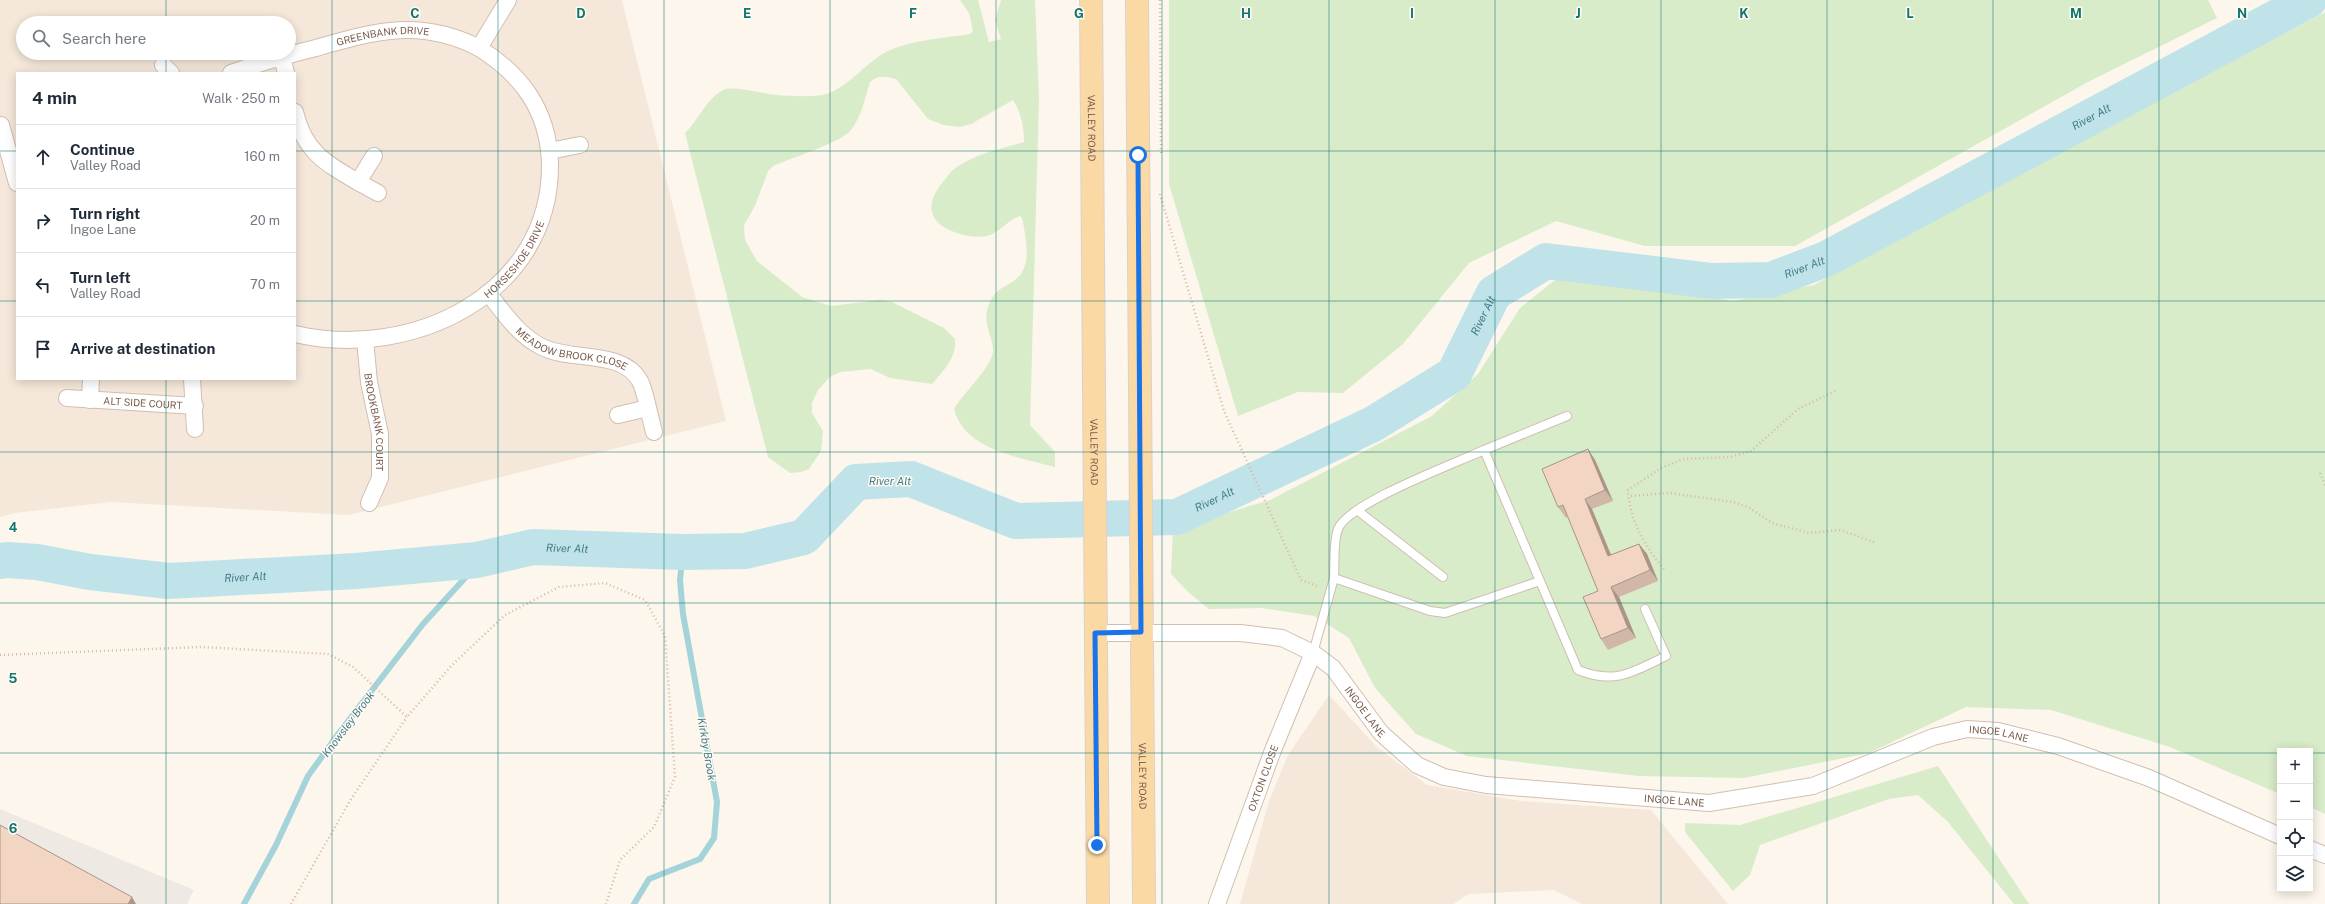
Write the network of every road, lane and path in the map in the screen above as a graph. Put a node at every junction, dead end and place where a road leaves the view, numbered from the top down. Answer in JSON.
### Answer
{"nodes":[{"id":1,"x":508,"y":0,"type":"edge"},
{"id":2,"x":1091,"y":0,"type":"edge"},
{"id":3,"x":1137,"y":0,"type":"edge"},
{"id":4,"x":1160,"y":0,"type":"edge"},
{"id":5,"x":479,"y":48,"type":"junction"},
{"id":6,"x":296,"y":53,"type":"edge"},
{"id":7,"x":272,"y":60,"type":"edge"},
{"id":8,"x":283,"y":60,"type":"edge"},
{"id":9,"x":234,"y":72,"type":"edge"},
{"id":10,"x":286,"y":72,"type":"edge"},
{"id":11,"x":296,"y":117,"type":"edge"},
{"id":12,"x":0,"y":124,"type":"edge"},
{"id":13,"x":580,"y":145,"type":"dead end"},
{"id":14,"x":549,"y":151,"type":"junction"},
{"id":15,"x":374,"y":156,"type":"dead end"},
{"id":16,"x":1161,"y":157,"type":"dead end"},
{"id":17,"x":16,"y":180,"type":"edge"},
{"id":18,"x":358,"y":182,"type":"junction"},
{"id":19,"x":1159,"y":189,"type":"dead end"},
{"id":20,"x":378,"y":194,"type":"dead end"},
{"id":21,"x":488,"y":293,"type":"junction"},
{"id":22,"x":296,"y":334,"type":"edge"},
{"id":23,"x":365,"y":340,"type":"junction"},
{"id":24,"x":91,"y":380,"type":"edge"},
{"id":25,"x":192,"y":380,"type":"edge"},
{"id":26,"x":1837,"y":390,"type":"dead end"},
{"id":27,"x":68,"y":398,"type":"dead end"},
{"id":28,"x":90,"y":400,"type":"junction"},
{"id":29,"x":195,"y":406,"type":"junction"},
{"id":30,"x":648,"y":408,"type":"junction"},
{"id":31,"x":618,"y":415,"type":"dead end"},
{"id":32,"x":1567,"y":416,"type":"dead end"},
{"id":33,"x":196,"y":429,"type":"dead end"},
{"id":34,"x":654,"y":432,"type":"dead end"},
{"id":35,"x":1484,"y":450,"type":"junction"},
{"id":36,"x":2320,"y":473,"type":"dead end"},
{"id":37,"x":2325,"y":485,"type":"edge"},
{"id":38,"x":1631,"y":496,"type":"dead end"},
{"id":39,"x":369,"y":502,"type":"dead end"},
{"id":40,"x":1357,"y":510,"type":"junction"},
{"id":41,"x":1874,"y":542,"type":"dead end"},
{"id":42,"x":1664,"y":569,"type":"dead end"},
{"id":43,"x":1443,"y":577,"type":"dead end"},
{"id":44,"x":1334,"y":578,"type":"junction"},
{"id":45,"x":1540,"y":581,"type":"junction"},
{"id":46,"x":1330,"y":590,"type":"junction"},
{"id":47,"x":1645,"y":608,"type":"dead end"},
{"id":48,"x":1141,"y":632,"type":"junction"},
{"id":49,"x":1095,"y":633,"type":"junction"},
{"id":50,"x":1313,"y":653,"type":"junction"},
{"id":51,"x":0,"y":655,"type":"edge"},
{"id":52,"x":407,"y":717,"type":"junction"},
{"id":53,"x":2277,"y":835,"type":"edge"},
{"id":54,"x":2313,"y":850,"type":"edge"},
{"id":55,"x":2325,"y":855,"type":"edge"},
{"id":56,"x":291,"y":904,"type":"edge"},
{"id":57,"x":606,"y":904,"type":"edge"},
{"id":58,"x":1098,"y":904,"type":"edge"},
{"id":59,"x":1144,"y":904,"type":"edge"},
{"id":60,"x":1217,"y":904,"type":"edge"}],
"edges":[{"from":1,"to":5,"type":"street"},
{"from":2,"to":49,"type":"main road","name":"VALLEY ROAD"},
{"from":3,"to":48,"type":"main road","name":"VALLEY ROAD"},
{"from":4,"to":16,"type":"path"},
{"from":5,"to":6,"type":"street","name":"GREENBANK DRIVE"},
{"from":5,"to":14,"type":"street","name":"HORSESHOE DRIVE"},
{"from":7,"to":9,"type":"street","name":"GREENBANK DRIVE"},
{"from":8,"to":10,"type":"street"},
{"from":11,"to":18,"type":"street"},
{"from":12,"to":17,"type":"street"},
{"from":13,"to":14,"type":"street"},
{"from":14,"to":21,"type":"street","name":"HORSESHOE DRIVE"},
{"from":15,"to":18,"type":"street"},
{"from":18,"to":20,"type":"street"},
{"from":19,"to":46,"type":"path"},
{"from":21,"to":23,"type":"street","name":"HORSESHOE DRIVE"},
{"from":21,"to":30,"type":"street","name":"MEADOW BROOK CLOSE"},
{"from":22,"to":23,"type":"street","name":"HORSESHOE DRIVE"},
{"from":23,"to":39,"type":"street","name":"BROOKBANK COURT"},
{"from":24,"to":28,"type":"street","name":"ALT SIDE COURT"},
{"from":25,"to":29,"type":"street","name":"ALT SIDE COURT"},
{"from":26,"to":42,"type":"path"},
{"from":27,"to":28,"type":"street","name":"ALT SIDE COURT"},
{"from":28,"to":29,"type":"street","name":"ALT SIDE COURT"},
{"from":29,"to":33,"type":"street","name":"ALT SIDE COURT"},
{"from":30,"to":31,"type":"street"},
{"from":30,"to":34,"type":"street","name":"MEADOW BROOK CLOSE"},
{"from":32,"to":35,"type":"lane"},
{"from":35,"to":40,"type":"lane"},
{"from":35,"to":45,"type":"lane"},
{"from":36,"to":37,"type":"path"},
{"from":38,"to":41,"type":"path"},
{"from":40,"to":43,"type":"lane"},
{"from":40,"to":44,"type":"lane"},
{"from":44,"to":45,"type":"lane"},
{"from":44,"to":46,"type":"lane"},
{"from":45,"to":47,"type":"lane"},
{"from":46,"to":50,"type":"lane"},
{"from":48,"to":49,"type":"street","name":"INGOE LANE"},
{"from":48,"to":50,"type":"street","name":"INGOE LANE"},
{"from":48,"to":59,"type":"main road","name":"VALLEY ROAD"},
{"from":49,"to":58,"type":"main road","name":"VALLEY ROAD"},
{"from":50,"to":53,"type":"street","name":"INGOE LANE"},
{"from":50,"to":60,"type":"street","name":"OXTON CLOSE"},
{"from":51,"to":52,"type":"path"},
{"from":52,"to":56,"type":"path"},
{"from":52,"to":57,"type":"path"},
{"from":54,"to":55,"type":"street"}]}
